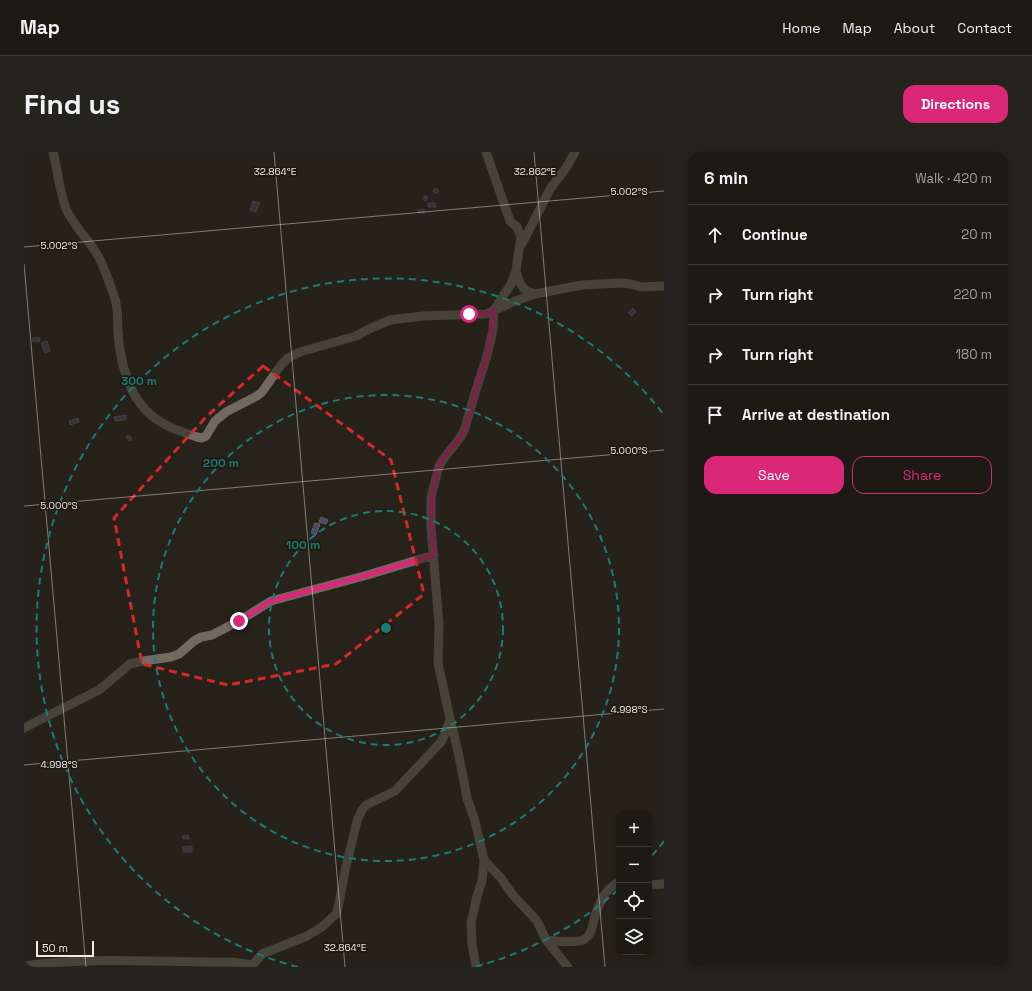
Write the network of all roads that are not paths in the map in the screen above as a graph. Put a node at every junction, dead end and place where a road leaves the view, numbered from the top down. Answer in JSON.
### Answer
{"nodes":[{"id":1,"x":52,"y":152,"type":"edge"},
{"id":2,"x":486,"y":152,"type":"edge"},
{"id":3,"x":575,"y":152,"type":"edge"},
{"id":4,"x":521,"y":246,"type":"junction"},
{"id":5,"x":516,"y":271,"type":"junction"},
{"id":6,"x":664,"y":286,"type":"edge"},
{"id":7,"x":535,"y":294,"type":"junction"},
{"id":8,"x":494,"y":310,"type":"junction"},
{"id":9,"x":434,"y":555,"type":"junction"},
{"id":10,"x":450,"y":719,"type":"junction"},
{"id":11,"x":24,"y":728,"type":"edge"},
{"id":12,"x":484,"y":860,"type":"junction"},
{"id":13,"x":617,"y":883,"type":"edge"},
{"id":14,"x":664,"y":884,"type":"edge"},
{"id":15,"x":652,"y":885,"type":"edge"},
{"id":16,"x":546,"y":940,"type":"junction"},
{"id":17,"x":24,"y":966,"type":"edge"},
{"id":18,"x":252,"y":966,"type":"edge"},
{"id":19,"x":476,"y":967,"type":"edge"},
{"id":20,"x":568,"y":967,"type":"edge"}],
"edges":[{"from":1,"to":8,"type":"street"},
{"from":2,"to":4,"type":"street"},
{"from":3,"to":4,"type":"street"},
{"from":4,"to":5,"type":"street"},
{"from":5,"to":7,"type":"street"},
{"from":5,"to":8,"type":"street"},
{"from":6,"to":7,"type":"street"},
{"from":7,"to":8,"type":"street"},
{"from":8,"to":9,"type":"street"},
{"from":9,"to":10,"type":"street"},
{"from":9,"to":11,"type":"street"},
{"from":10,"to":12,"type":"street"},
{"from":10,"to":18,"type":"street"},
{"from":12,"to":16,"type":"street"},
{"from":12,"to":19,"type":"street"},
{"from":13,"to":16,"type":"street"},
{"from":14,"to":15,"type":"street"},
{"from":16,"to":20,"type":"street"},
{"from":17,"to":18,"type":"street"}]}
